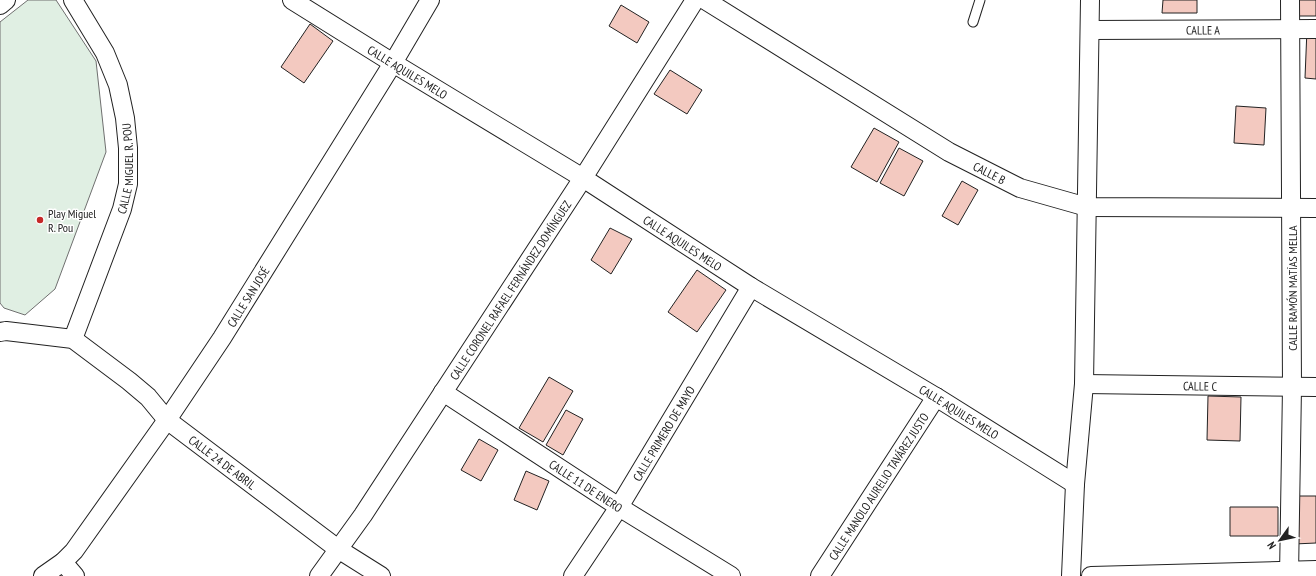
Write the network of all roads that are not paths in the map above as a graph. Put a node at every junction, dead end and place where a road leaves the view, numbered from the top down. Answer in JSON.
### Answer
{"nodes":[{"id":1,"x":6,"y":0,"type":"edge"},
{"id":2,"x":74,"y":0,"type":"edge"},
{"id":3,"x":292,"y":0,"type":"edge"},
{"id":4,"x":430,"y":0,"type":"edge"},
{"id":5,"x":696,"y":0,"type":"edge"},
{"id":6,"x":705,"y":0,"type":"edge"},
{"id":7,"x":980,"y":0,"type":"edge"},
{"id":8,"x":1090,"y":0,"type":"edge"},
{"id":9,"x":1290,"y":0,"type":"edge"},
{"id":10,"x":0,"y":4,"type":"edge"},
{"id":11,"x":973,"y":22,"type":"dead end"},
{"id":12,"x":1289,"y":29,"type":"junction"},
{"id":13,"x":1316,"y":29,"type":"edge"},
{"id":14,"x":1090,"y":30,"type":"junction"},
{"id":15,"x":393,"y":63,"type":"junction"},
{"id":16,"x":584,"y":178,"type":"junction"},
{"id":17,"x":1087,"y":207,"type":"junction"},
{"id":18,"x":1291,"y":208,"type":"junction"},
{"id":19,"x":1316,"y":208,"type":"edge"},
{"id":20,"x":751,"y":287,"type":"junction"},
{"id":21,"x":2,"y":329,"type":"edge"},
{"id":22,"x":73,"y":339,"type":"junction"},
{"id":23,"x":1084,"y":384,"type":"junction"},
{"id":24,"x":1292,"y":387,"type":"junction"},
{"id":25,"x":1316,"y":387,"type":"edge"},
{"id":26,"x":443,"y":392,"type":"junction"},
{"id":27,"x":936,"y":397,"type":"junction"},
{"id":28,"x":167,"y":420,"type":"junction"},
{"id":29,"x":1075,"y":484,"type":"junction"},
{"id":30,"x":619,"y":506,"type":"junction"},
{"id":31,"x":338,"y":549,"type":"junction"},
{"id":32,"x":63,"y":562,"type":"junction"},
{"id":33,"x":1316,"y":570,"type":"edge"},
{"id":34,"x":1289,"y":573,"type":"edge"},
{"id":35,"x":43,"y":576,"type":"edge"},
{"id":36,"x":75,"y":576,"type":"edge"},
{"id":37,"x":319,"y":576,"type":"edge"},
{"id":38,"x":380,"y":576,"type":"edge"},
{"id":39,"x":573,"y":576,"type":"edge"},
{"id":40,"x":731,"y":576,"type":"edge"},
{"id":41,"x":820,"y":576,"type":"edge"},
{"id":42,"x":1071,"y":576,"type":"edge"},
{"id":43,"x":1091,"y":576,"type":"edge"}],
"edges":[{"from":1,"to":10,"type":"street"},
{"from":2,"to":22,"type":"street","name":"CALLE MIGUEL R. POU"},
{"from":3,"to":15,"type":"street","name":"CALLE AQUILES MELO"},
{"from":4,"to":15,"type":"street","name":"CALLE SAN JOSÉ"},
{"from":5,"to":16,"type":"street","name":"CALLE CORONEL RAFAEL FERNÁNDEZ DOMÍNGUEZ"},
{"from":6,"to":17,"type":"street","name":"CALLE B"},
{"from":7,"to":11,"type":"lane"},
{"from":8,"to":14,"type":"street"},
{"from":9,"to":12,"type":"street","name":"CALLE RAMÓN MATÍAS MELLA"},
{"from":12,"to":13,"type":"street","name":"CALLE A"},
{"from":12,"to":14,"type":"street","name":"CALLE A"},
{"from":12,"to":18,"type":"street","name":"CALLE RAMÓN MATÍAS MELLA"},
{"from":14,"to":17,"type":"street"},
{"from":15,"to":16,"type":"street","name":"CALLE AQUILES MELO"},
{"from":15,"to":28,"type":"street","name":"CALLE SAN JOSÉ"},
{"from":16,"to":20,"type":"street","name":"CALLE AQUILES MELO"},
{"from":16,"to":26,"type":"street","name":"CALLE CORONEL RAFAEL FERNÁNDEZ DOMÍNGUEZ"},
{"from":17,"to":18,"type":"street","name":"CALLE B"},
{"from":17,"to":23,"type":"street"},
{"from":18,"to":19,"type":"street","name":"CALLE B"},
{"from":18,"to":24,"type":"street","name":"CALLE RAMÓN MATÍAS MELLA"},
{"from":20,"to":27,"type":"street","name":"CALLE AQUILES MELO"},
{"from":20,"to":30,"type":"street","name":"CALLE PRIMERO DE MAYO"},
{"from":21,"to":22,"type":"street"},
{"from":22,"to":28,"type":"street","name":"CALLE 24 DE ABRIL"},
{"from":23,"to":24,"type":"street","name":"CALLE C"},
{"from":23,"to":29,"type":"street"},
{"from":24,"to":25,"type":"street","name":"CALLE C"},
{"from":24,"to":34,"type":"street","name":"CALLE RAMÓN MATÍAS MELLA"},
{"from":26,"to":30,"type":"street","name":"CALLE 11 DE ENERO"},
{"from":26,"to":31,"type":"street","name":"CALLE CORONEL RAFAEL FERNÁNDEZ DOMÍNGUEZ"},
{"from":27,"to":29,"type":"street","name":"CALLE AQUILES MELO"},
{"from":27,"to":41,"type":"street","name":"CALLE MANOLO AURELIO TAVÁREZ JUSTO"},
{"from":28,"to":31,"type":"street","name":"CALLE 24 DE ABRIL"},
{"from":28,"to":32,"type":"street","name":"CALLE SAN JOSÉ"},
{"from":29,"to":42,"type":"street"},
{"from":30,"to":39,"type":"street","name":"CALLE PRIMERO DE MAYO"},
{"from":30,"to":40,"type":"street","name":"CALLE 11 DE ENERO"},
{"from":31,"to":37,"type":"street","name":"CALLE CORONEL RAFAEL FERNÁNDEZ DOMÍNGUEZ"},
{"from":31,"to":38,"type":"street","name":"CALLE 24 DE ABRIL"},
{"from":32,"to":35,"type":"street","name":"CALLE SAN JOSÉ"},
{"from":32,"to":36,"type":"street"},
{"from":33,"to":34,"type":"street"},
{"from":34,"to":43,"type":"street"}]}
